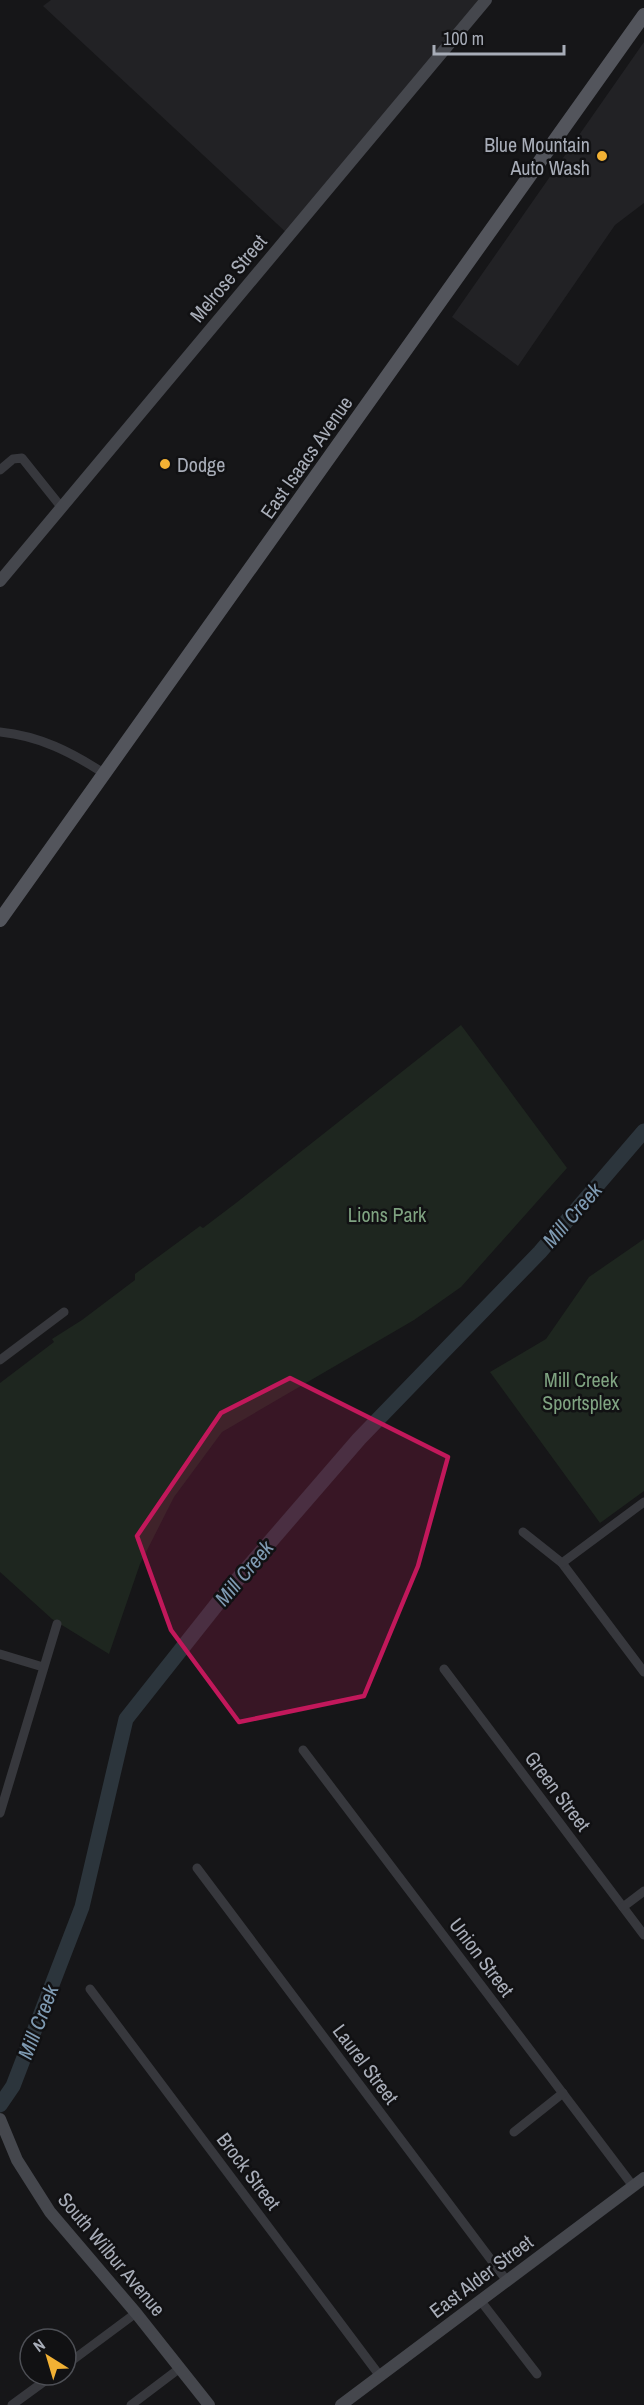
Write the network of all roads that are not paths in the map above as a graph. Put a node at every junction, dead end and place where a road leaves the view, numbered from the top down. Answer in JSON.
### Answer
{"nodes":[{"id":1,"x":486,"y":0,"type":"edge"},
{"id":2,"x":644,"y":15,"type":"edge"},
{"id":3,"x":0,"y":470,"type":"edge"},
{"id":4,"x":62,"y":507,"type":"junction"},
{"id":5,"x":0,"y":581,"type":"edge"},
{"id":6,"x":0,"y":732,"type":"edge"},
{"id":7,"x":105,"y":774,"type":"junction"},
{"id":8,"x":0,"y":920,"type":"edge"},
{"id":9,"x":64,"y":1312,"type":"dead end"},
{"id":10,"x":0,"y":1360,"type":"edge"},
{"id":11,"x":644,"y":1502,"type":"edge"},
{"id":12,"x":523,"y":1532,"type":"dead end"},
{"id":13,"x":562,"y":1563,"type":"junction"},
{"id":14,"x":57,"y":1624,"type":"dead end"},
{"id":15,"x":0,"y":1654,"type":"edge"},
{"id":16,"x":43,"y":1667,"type":"junction"},
{"id":17,"x":444,"y":1669,"type":"dead end"},
{"id":18,"x":644,"y":1672,"type":"edge"},
{"id":19,"x":303,"y":1750,"type":"dead end"},
{"id":20,"x":0,"y":1813,"type":"edge"},
{"id":21,"x":197,"y":1868,"type":"dead end"},
{"id":22,"x":644,"y":1891,"type":"edge"},
{"id":23,"x":623,"y":1906,"type":"junction"},
{"id":24,"x":644,"y":1935,"type":"edge"},
{"id":25,"x":90,"y":1989,"type":"dead end"},
{"id":26,"x":563,"y":2094,"type":"junction"},
{"id":27,"x":0,"y":2119,"type":"edge"},
{"id":28,"x":513,"y":2132,"type":"dead end"},
{"id":29,"x":644,"y":2178,"type":"edge"},
{"id":30,"x":633,"y":2186,"type":"junction"},
{"id":31,"x":507,"y":2281,"type":"junction"},
{"id":32,"x":480,"y":2300,"type":"junction"},
{"id":33,"x":136,"y":2313,"type":"junction"},
{"id":34,"x":78,"y":2356,"type":"edge"},
{"id":35,"x":180,"y":2368,"type":"junction"},
{"id":36,"x":537,"y":2374,"type":"dead end"},
{"id":37,"x":380,"y":2376,"type":"junction"},
{"id":38,"x":36,"y":2387,"type":"edge"},
{"id":39,"x":12,"y":2405,"type":"edge"},
{"id":40,"x":131,"y":2405,"type":"edge"},
{"id":41,"x":208,"y":2405,"type":"edge"},
{"id":42,"x":341,"y":2405,"type":"edge"}],
"edges":[{"from":1,"to":4,"type":"street","name":"Melrose Street"},
{"from":2,"to":7,"type":"main road","name":"East Isaacs Avenue"},
{"from":3,"to":4,"type":"street"},
{"from":4,"to":5,"type":"street","name":"Melrose Street"},
{"from":6,"to":7,"type":"street"},
{"from":7,"to":8,"type":"main road","name":"East Isaacs Avenue"},
{"from":9,"to":10,"type":"street"},
{"from":11,"to":13,"type":"street"},
{"from":12,"to":13,"type":"street"},
{"from":13,"to":18,"type":"street"},
{"from":14,"to":16,"type":"street"},
{"from":15,"to":16,"type":"street"},
{"from":16,"to":20,"type":"street"},
{"from":17,"to":23,"type":"street","name":"Green Street"},
{"from":19,"to":26,"type":"street","name":"Union Street"},
{"from":21,"to":31,"type":"street","name":"Laurel Street"},
{"from":22,"to":23,"type":"street"},
{"from":23,"to":24,"type":"street","name":"Green Street"},
{"from":25,"to":37,"type":"street","name":"Brock Street"},
{"from":26,"to":28,"type":"street"},
{"from":26,"to":30,"type":"street","name":"Union Street"},
{"from":27,"to":33,"type":"street","name":"South Wilbur Avenue"},
{"from":29,"to":30,"type":"street","name":"East Alder Street"},
{"from":30,"to":31,"type":"street","name":"East Alder Street"},
{"from":31,"to":32,"type":"street","name":"East Alder Street"},
{"from":32,"to":36,"type":"street"},
{"from":32,"to":37,"type":"street","name":"East Alder Street"},
{"from":33,"to":34,"type":"street"},
{"from":33,"to":35,"type":"street","name":"South Wilbur Avenue"},
{"from":35,"to":40,"type":"street"},
{"from":35,"to":41,"type":"street","name":"South Wilbur Avenue"},
{"from":37,"to":42,"type":"street","name":"East Alder Street"},
{"from":38,"to":39,"type":"street"}]}
